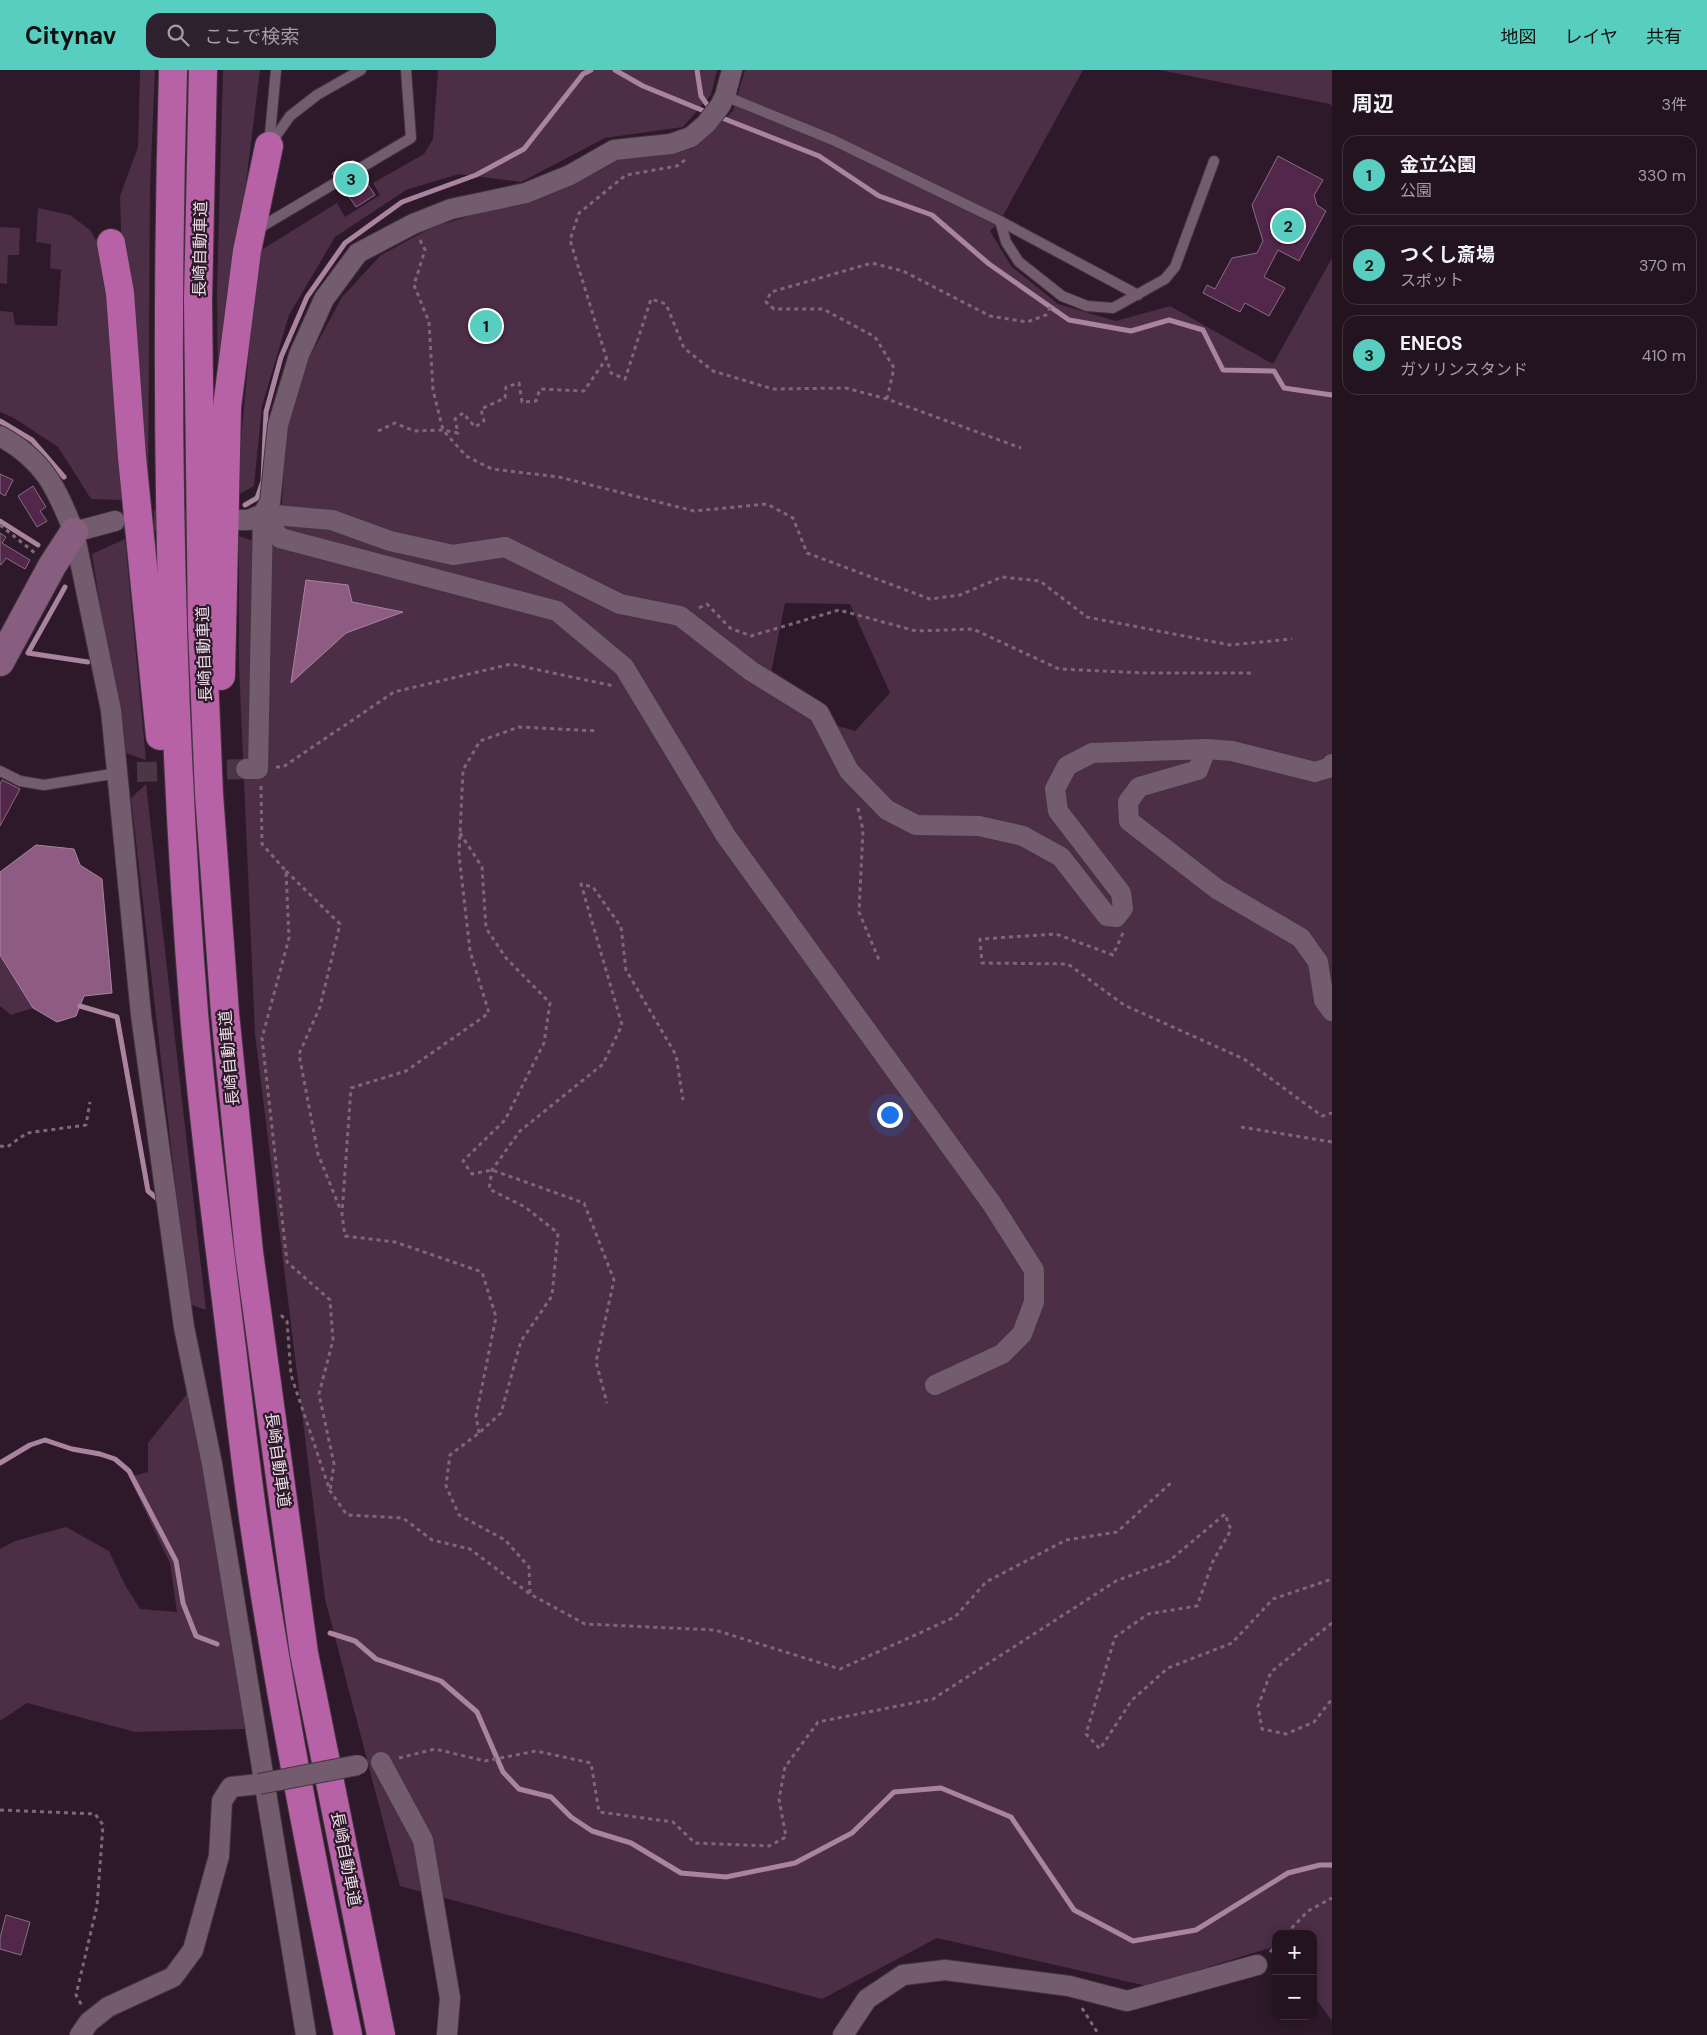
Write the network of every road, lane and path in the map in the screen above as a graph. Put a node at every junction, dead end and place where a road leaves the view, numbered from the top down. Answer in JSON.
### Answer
{"nodes":[{"id":1,"x":174,"y":70,"type":"edge"},
{"id":2,"x":203,"y":70,"type":"edge"},
{"id":3,"x":276,"y":70,"type":"edge"},
{"id":4,"x":361,"y":70,"type":"edge"},
{"id":5,"x":406,"y":70,"type":"edge"},
{"id":6,"x":732,"y":70,"type":"edge"},
{"id":7,"x":722,"y":101,"type":"junction"},
{"id":8,"x":269,"y":146,"type":"junction"},
{"id":9,"x":692,"y":154,"type":"dead end"},
{"id":10,"x":1214,"y":161,"type":"dead end"},
{"id":11,"x":1000,"y":221,"type":"junction"},
{"id":12,"x":412,"y":224,"type":"junction"},
{"id":13,"x":250,"y":234,"type":"junction"},
{"id":14,"x":111,"y":243,"type":"dead end"},
{"id":15,"x":1138,"y":295,"type":"junction"},
{"id":16,"x":1054,"y":301,"type":"dead end"},
{"id":17,"x":606,"y":359,"type":"junction"},
{"id":18,"x":887,"y":399,"type":"junction"},
{"id":19,"x":443,"y":430,"type":"junction"},
{"id":20,"x":378,"y":431,"type":"dead end"},
{"id":21,"x":0,"y":436,"type":"edge"},
{"id":22,"x":1021,"y":448,"type":"dead end"},
{"id":23,"x":262,"y":514,"type":"junction"},
{"id":24,"x":236,"y":520,"type":"tunnel mouth"},
{"id":25,"x":115,"y":522,"type":"tunnel mouth"},
{"id":26,"x":0,"y":525,"type":"edge"},
{"id":27,"x":74,"y":532,"type":"junction"},
{"id":28,"x":52,"y":566,"type":"junction"},
{"id":29,"x":680,"y":616,"type":"junction"},
{"id":30,"x":1292,"y":639,"type":"dead end"},
{"id":31,"x":0,"y":662,"type":"edge"},
{"id":32,"x":1253,"y":673,"type":"dead end"},
{"id":33,"x":639,"y":692,"type":"junction"},
{"id":34,"x":598,"y":731,"type":"dead end"},
{"id":35,"x":1206,"y":749,"type":"junction"},
{"id":36,"x":1332,"y":764,"type":"edge"},
{"id":37,"x":252,"y":769,"type":"junction"},
{"id":38,"x":0,"y":771,"type":"edge"},
{"id":39,"x":128,"y":773,"type":"junction"},
{"id":40,"x":857,"y":804,"type":"dead end"},
{"id":41,"x":460,"y":832,"type":"junction"},
{"id":42,"x":286,"y":871,"type":"junction"},
{"id":43,"x":216,"y":900,"type":"junction"},
{"id":44,"x":1116,"y":917,"type":"junction"},
{"id":45,"x":879,"y":960,"type":"dead end"},
{"id":46,"x":1332,"y":1011,"type":"edge"},
{"id":47,"x":683,"y":1100,"type":"dead end"},
{"id":48,"x":90,"y":1102,"type":"dead end"},
{"id":49,"x":1332,"y":1113,"type":"edge"},
{"id":50,"x":1241,"y":1128,"type":"dead end"},
{"id":51,"x":206,"y":1134,"type":"junction"},
{"id":52,"x":1332,"y":1142,"type":"edge"},
{"id":53,"x":0,"y":1146,"type":"edge"},
{"id":54,"x":492,"y":1170,"type":"junction"},
{"id":55,"x":342,"y":1214,"type":"junction"},
{"id":56,"x":277,"y":1312,"type":"dead end"},
{"id":57,"x":935,"y":1385,"type":"dead end"},
{"id":58,"x":608,"y":1403,"type":"dead end"},
{"id":59,"x":479,"y":1433,"type":"junction"},
{"id":60,"x":1173,"y":1481,"type":"dead end"},
{"id":61,"x":330,"y":1492,"type":"junction"},
{"id":62,"x":1332,"y":1579,"type":"edge"},
{"id":63,"x":530,"y":1594,"type":"junction"},
{"id":64,"x":1332,"y":1623,"type":"edge"},
{"id":65,"x":1332,"y":1699,"type":"edge"},
{"id":66,"x":381,"y":1762,"type":"joint"},
{"id":67,"x":358,"y":1765,"type":"dead end"},
{"id":68,"x":0,"y":1810,"type":"edge"},
{"id":69,"x":1332,"y":1898,"type":"edge"},
{"id":70,"x":1290,"y":1930,"type":"edge"},
{"id":71,"x":1257,"y":1965,"type":"dead end"},
{"id":72,"x":84,"y":2029,"type":"edge"},
{"id":73,"x":306,"y":2035,"type":"edge"},
{"id":74,"x":348,"y":2035,"type":"edge"},
{"id":75,"x":381,"y":2035,"type":"edge"},
{"id":76,"x":447,"y":2035,"type":"edge"},
{"id":77,"x":843,"y":2035,"type":"edge"}],
"edges":[{"from":1,"to":51,"type":"highway","name":"長崎自動車道"},
{"from":2,"to":43,"type":"highway","name":"長崎自動車道"},
{"from":3,"to":8,"type":"lane"},
{"from":4,"to":8,"type":"lane"},
{"from":5,"to":13,"type":"lane"},
{"from":6,"to":7,"type":"street"},
{"from":7,"to":11,"type":"lane"},
{"from":7,"to":12,"type":"street"},
{"from":8,"to":13,"type":"highway"},
{"from":9,"to":17,"type":"path"},
{"from":10,"to":15,"type":"lane"},
{"from":11,"to":15,"type":"lane"},
{"from":11,"to":15,"type":"lane"},
{"from":12,"to":19,"type":"path"},
{"from":12,"to":23,"type":"street"},
{"from":13,"to":43,"type":"highway"},
{"from":14,"to":51,"type":"highway"},
{"from":16,"to":18,"type":"path"},
{"from":17,"to":18,"type":"path"},
{"from":17,"to":19,"type":"path"},
{"from":18,"to":22,"type":"path"},
{"from":19,"to":20,"type":"path"},
{"from":19,"to":30,"type":"path"},
{"from":21,"to":27,"type":"street"},
{"from":23,"to":24,"type":"street"},
{"from":23,"to":29,"type":"street"},
{"from":23,"to":33,"type":"street"},
{"from":23,"to":37,"type":"street"},
{"from":25,"to":27,"type":"street"},
{"from":26,"to":28,"type":"path"},
{"from":27,"to":28,"type":"street"},
{"from":27,"to":39,"type":"street"},
{"from":28,"to":31,"type":"street"},
{"from":29,"to":32,"type":"path"},
{"from":29,"to":44,"type":"street"},
{"from":33,"to":37,"type":"path"},
{"from":33,"to":57,"type":"street"},
{"from":34,"to":41,"type":"path"},
{"from":35,"to":36,"type":"street"},
{"from":35,"to":44,"type":"street"},
{"from":35,"to":46,"type":"street"},
{"from":37,"to":42,"type":"path"},
{"from":38,"to":39,"type":"lane"},
{"from":39,"to":73,"type":"street"},
{"from":40,"to":45,"type":"path"},
{"from":41,"to":54,"type":"path"},
{"from":41,"to":55,"type":"path"},
{"from":42,"to":55,"type":"path"},
{"from":42,"to":61,"type":"path"},
{"from":43,"to":75,"type":"highway","name":"長崎自動車道"},
{"from":44,"to":49,"type":"path"},
{"from":47,"to":54,"type":"path"},
{"from":48,"to":53,"type":"path"},
{"from":50,"to":52,"type":"path"},
{"from":51,"to":74,"type":"highway","name":"長崎自動車道"},
{"from":54,"to":58,"type":"path"},
{"from":54,"to":59,"type":"path"},
{"from":55,"to":59,"type":"path"},
{"from":56,"to":61,"type":"path"},
{"from":59,"to":63,"type":"path"},
{"from":60,"to":63,"type":"path"},
{"from":61,"to":63,"type":"path"},
{"from":62,"to":66,"type":"path"},
{"from":64,"to":65,"type":"path"},
{"from":66,"to":76,"type":"street"},
{"from":67,"to":72,"type":"street","bridge":true},
{"from":68,"to":72,"type":"path"},
{"from":69,"to":70,"type":"path"},
{"from":71,"to":77,"type":"street"}]}
